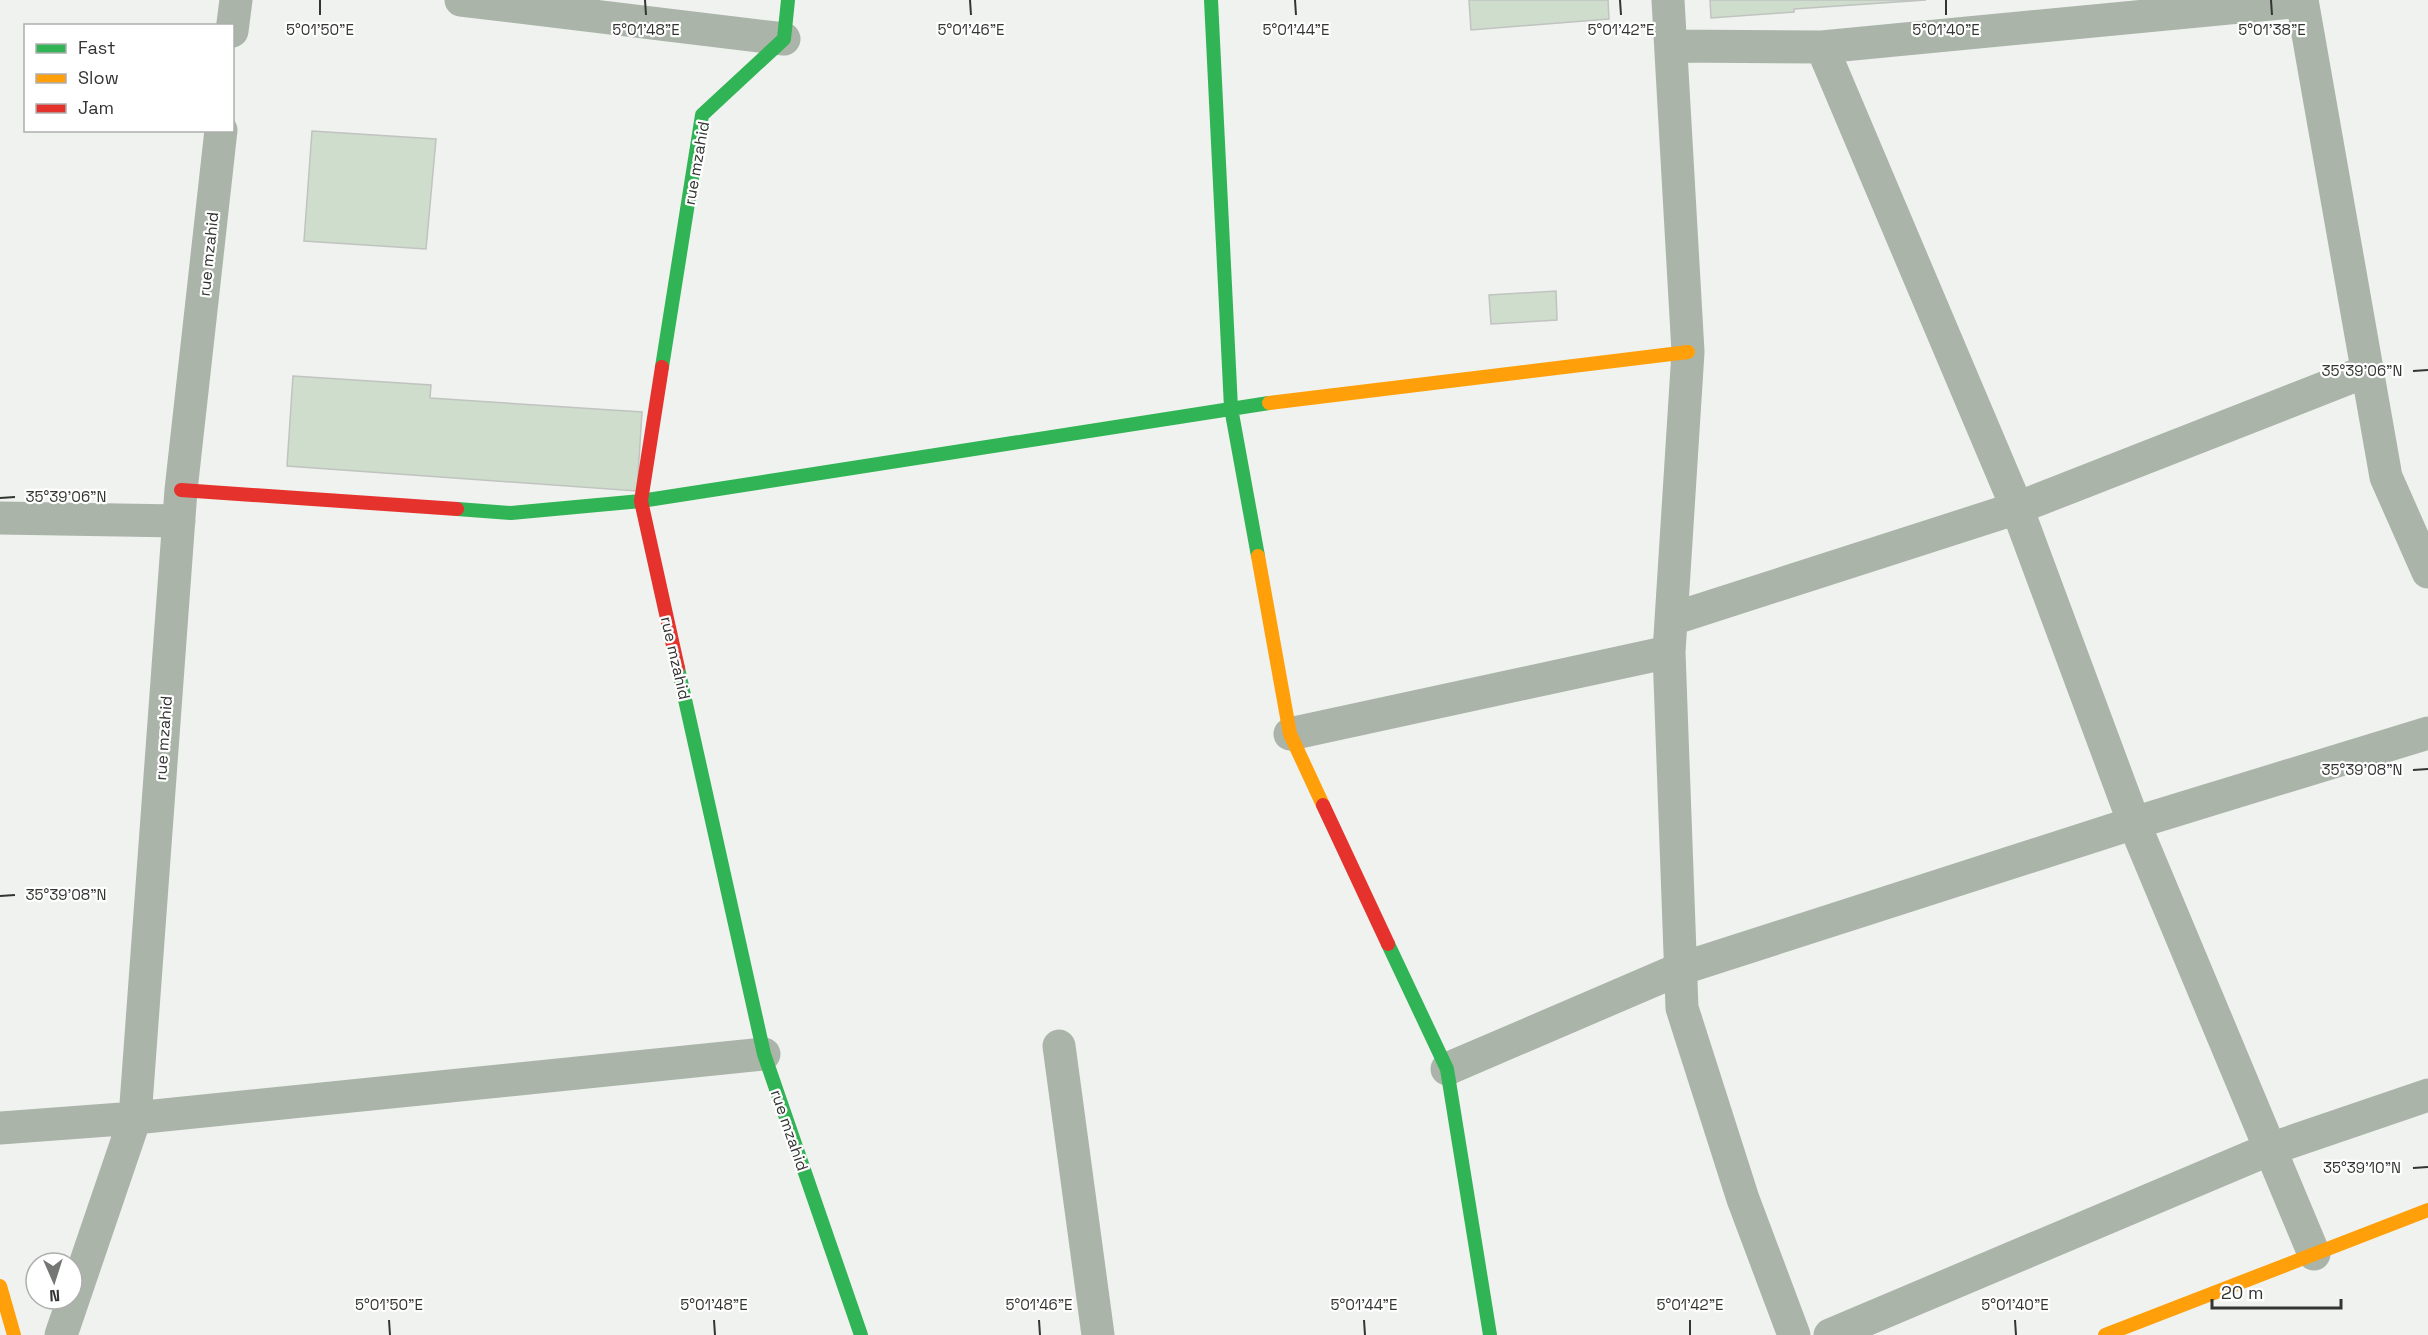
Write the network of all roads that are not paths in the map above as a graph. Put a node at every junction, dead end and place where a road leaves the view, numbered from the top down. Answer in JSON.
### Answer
{"nodes":[{"id":1,"x":236,"y":0,"type":"edge"},
{"id":2,"x":788,"y":0,"type":"edge"},
{"id":3,"x":1211,"y":0,"type":"edge"},
{"id":4,"x":1668,"y":0,"type":"edge"},
{"id":5,"x":481,"y":1,"type":"edge"},
{"id":6,"x":2302,"y":1,"type":"edge"},
{"id":7,"x":233,"y":24,"type":"edge"},
{"id":8,"x":784,"y":39,"type":"junction"},
{"id":9,"x":1671,"y":46,"type":"junction"},
{"id":10,"x":1822,"y":46,"type":"junction"},
{"id":11,"x":221,"y":132,"type":"edge"},
{"id":12,"x":1688,"y":352,"type":"junction"},
{"id":13,"x":2367,"y":371,"type":"junction"},
{"id":14,"x":1231,"y":408,"type":"junction"},
{"id":15,"x":641,"y":501,"type":"junction"},
{"id":16,"x":180,"y":506,"type":"junction"},
{"id":17,"x":2017,"y":508,"type":"junction"},
{"id":18,"x":0,"y":518,"type":"edge"},
{"id":19,"x":2428,"y":572,"type":"edge"},
{"id":20,"x":1672,"y":619,"type":"junction"},
{"id":21,"x":1670,"y":652,"type":"junction"},
{"id":22,"x":2428,"y":733,"type":"edge"},
{"id":23,"x":1290,"y":734,"type":"junction"},
{"id":24,"x":2134,"y":823,"type":"junction"},
{"id":25,"x":1680,"y":969,"type":"junction"},
{"id":26,"x":1059,"y":1046,"type":"dead end"},
{"id":27,"x":764,"y":1054,"type":"junction"},
{"id":28,"x":1447,"y":1069,"type":"junction"},
{"id":29,"x":2428,"y":1095,"type":"edge"},
{"id":30,"x":135,"y":1118,"type":"junction"},
{"id":31,"x":0,"y":1128,"type":"edge"},
{"id":32,"x":2270,"y":1149,"type":"junction"},
{"id":33,"x":2428,"y":1210,"type":"edge"},
{"id":34,"x":2314,"y":1254,"type":"junction"},
{"id":35,"x":0,"y":1286,"type":"edge"},
{"id":36,"x":14,"y":1335,"type":"edge"},
{"id":37,"x":61,"y":1335,"type":"edge"},
{"id":38,"x":861,"y":1335,"type":"edge"},
{"id":39,"x":1098,"y":1335,"type":"edge"},
{"id":40,"x":1490,"y":1335,"type":"edge"},
{"id":41,"x":1794,"y":1335,"type":"edge"},
{"id":42,"x":1830,"y":1335,"type":"edge"},
{"id":43,"x":2105,"y":1335,"type":"edge"}],
"edges":[{"from":1,"to":7,"type":"street"},
{"from":2,"to":8,"type":"street"},
{"from":3,"to":14,"type":"street"},
{"from":4,"to":9,"type":"street"},
{"from":5,"to":8,"type":"street"},
{"from":6,"to":10,"type":"street"},
{"from":6,"to":13,"type":"street"},
{"from":8,"to":15,"type":"street","name":"rue mzahid"},
{"from":9,"to":10,"type":"street"},
{"from":9,"to":12,"type":"street"},
{"from":10,"to":17,"type":"street"},
{"from":11,"to":16,"type":"street","name":"rue mzahid"},
{"from":12,"to":14,"type":"street"},
{"from":12,"to":20,"type":"street"},
{"from":13,"to":17,"type":"street"},
{"from":13,"to":19,"type":"street"},
{"from":14,"to":15,"type":"street"},
{"from":14,"to":23,"type":"street"},
{"from":15,"to":16,"type":"street"},
{"from":15,"to":27,"type":"street","name":"rue mzahid"},
{"from":16,"to":18,"type":"street"},
{"from":16,"to":30,"type":"street","name":"rue mzahid"},
{"from":17,"to":20,"type":"street"},
{"from":17,"to":24,"type":"street"},
{"from":20,"to":21,"type":"street"},
{"from":21,"to":23,"type":"street"},
{"from":21,"to":25,"type":"street"},
{"from":22,"to":24,"type":"street"},
{"from":23,"to":28,"type":"street"},
{"from":24,"to":25,"type":"street"},
{"from":24,"to":32,"type":"street"},
{"from":25,"to":28,"type":"street"},
{"from":25,"to":41,"type":"street"},
{"from":26,"to":39,"type":"street"},
{"from":27,"to":30,"type":"street"},
{"from":27,"to":38,"type":"street","name":"rue mzahid"},
{"from":28,"to":40,"type":"street"},
{"from":29,"to":32,"type":"street"},
{"from":30,"to":31,"type":"street"},
{"from":30,"to":37,"type":"street","name":"rue mzahid"},
{"from":32,"to":34,"type":"street"},
{"from":32,"to":42,"type":"street"},
{"from":33,"to":34,"type":"street"},
{"from":34,"to":43,"type":"street"},
{"from":35,"to":36,"type":"street"}]}
